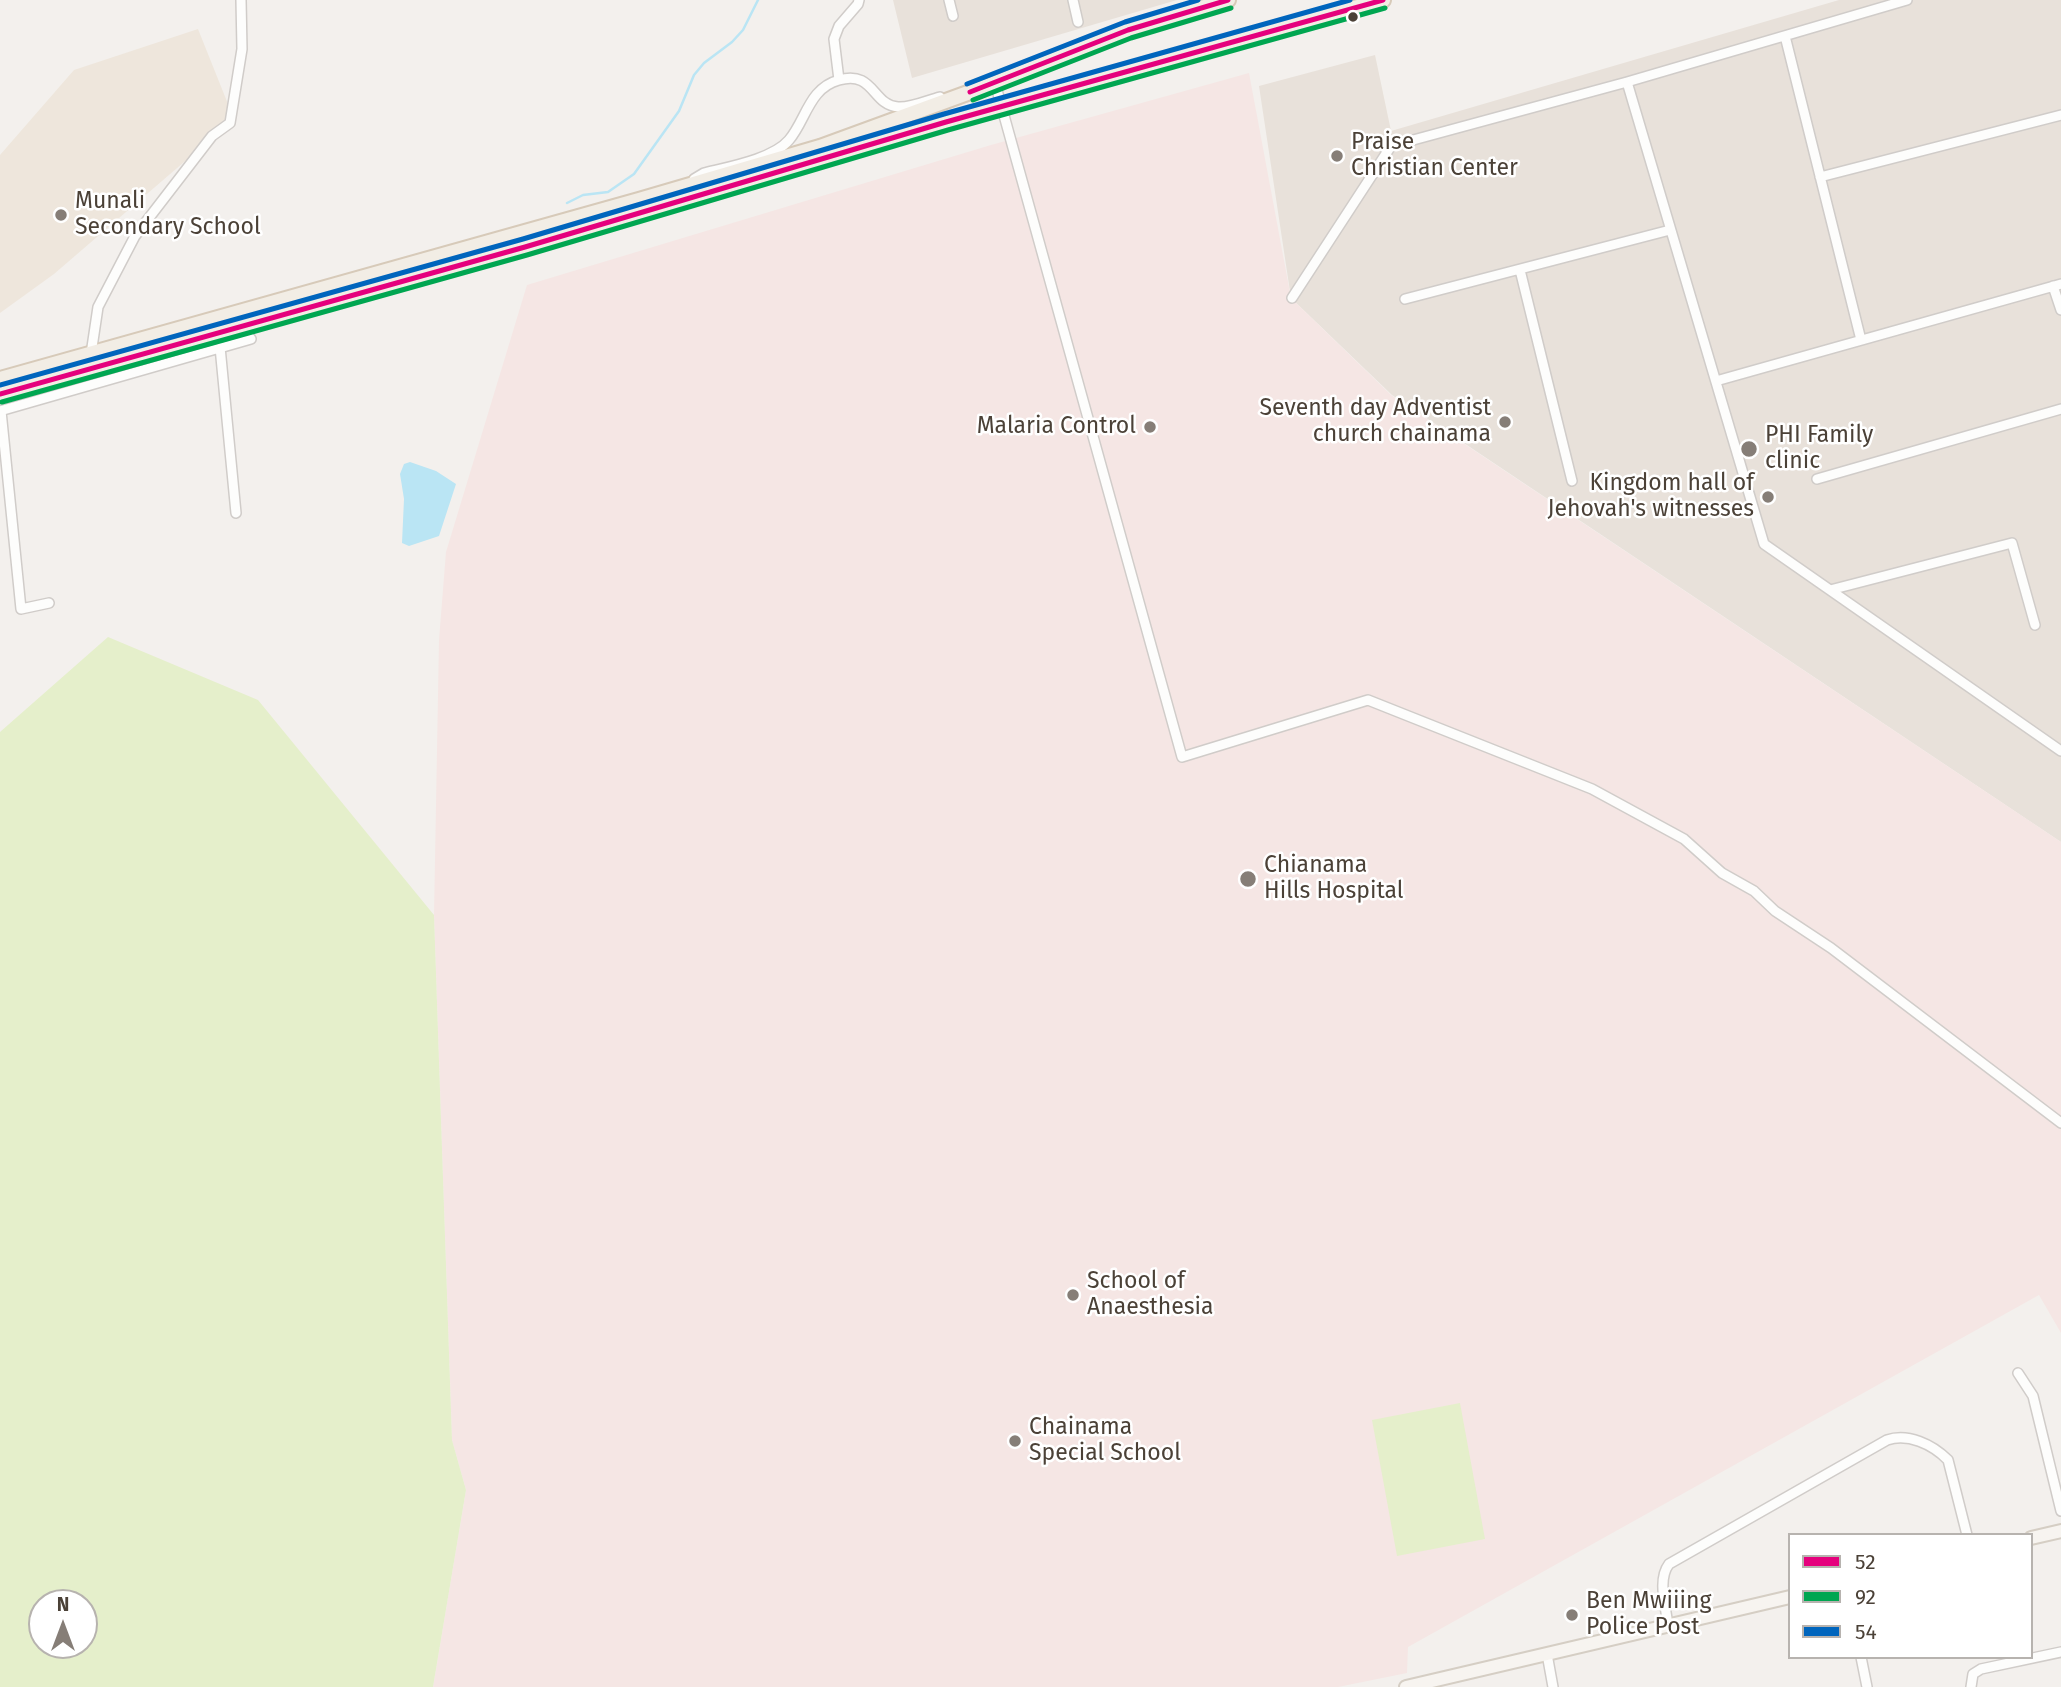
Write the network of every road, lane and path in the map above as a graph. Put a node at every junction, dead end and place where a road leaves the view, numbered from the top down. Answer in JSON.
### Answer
{"nodes":[{"id":1,"x":241,"y":0,"type":"edge"},
{"id":2,"x":859,"y":0,"type":"edge"},
{"id":3,"x":949,"y":0,"type":"edge"},
{"id":4,"x":1073,"y":0,"type":"edge"},
{"id":5,"x":1228,"y":0,"type":"edge"},
{"id":6,"x":1383,"y":0,"type":"edge"},
{"id":7,"x":1908,"y":0,"type":"edge"},
{"id":8,"x":953,"y":16,"type":"dead end"},
{"id":9,"x":1078,"y":22,"type":"dead end"},
{"id":10,"x":1785,"y":36,"type":"junction"},
{"id":11,"x":839,"y":80,"type":"junction"},
{"id":12,"x":1627,"y":82,"type":"junction"},
{"id":13,"x":995,"y":83,"type":"junction"},
{"id":14,"x":976,"y":89,"type":"junction"},
{"id":15,"x":1002,"y":106,"type":"junction"},
{"id":16,"x":2061,"y":115,"type":"edge"},
{"id":17,"x":1820,"y":177,"type":"junction"},
{"id":18,"x":674,"y":190,"type":"junction"},
{"id":19,"x":1670,"y":230,"type":"junction"},
{"id":20,"x":1520,"y":270,"type":"junction"},
{"id":21,"x":2057,"y":285,"type":"edge"},
{"id":22,"x":1292,"y":298,"type":"dead end"},
{"id":23,"x":1405,"y":299,"type":"dead end"},
{"id":24,"x":2061,"y":310,"type":"edge"},
{"id":25,"x":241,"y":327,"type":"junction"},
{"id":26,"x":1861,"y":340,"type":"junction"},
{"id":27,"x":220,"y":347,"type":"junction"},
{"id":28,"x":91,"y":354,"type":"junction"},
{"id":29,"x":0,"y":379,"type":"edge"},
{"id":30,"x":1716,"y":381,"type":"junction"},
{"id":31,"x":0,"y":394,"type":"edge"},
{"id":32,"x":2061,"y":409,"type":"edge"},
{"id":33,"x":1,"y":411,"type":"edge"},
{"id":34,"x":1817,"y":479,"type":"dead end"},
{"id":35,"x":1572,"y":481,"type":"dead end"},
{"id":36,"x":236,"y":513,"type":"dead end"},
{"id":37,"x":1830,"y":590,"type":"junction"},
{"id":38,"x":48,"y":603,"type":"dead end"},
{"id":39,"x":2035,"y":625,"type":"dead end"},
{"id":40,"x":2061,"y":751,"type":"edge"},
{"id":41,"x":2061,"y":1123,"type":"edge"},
{"id":42,"x":2018,"y":1373,"type":"dead end"},
{"id":43,"x":2061,"y":1511,"type":"edge"},
{"id":44,"x":2061,"y":1531,"type":"edge"},
{"id":45,"x":1966,"y":1533,"type":"edge"},
{"id":46,"x":2033,"y":1538,"type":"edge"},
{"id":47,"x":1788,"y":1597,"type":"edge"},
{"id":48,"x":1668,"y":1626,"type":"junction"},
{"id":49,"x":2061,"y":1652,"type":"edge"},
{"id":50,"x":1547,"y":1654,"type":"junction"},
{"id":51,"x":2033,"y":1658,"type":"edge"},
{"id":52,"x":1861,"y":1659,"type":"edge"},
{"id":53,"x":2028,"y":1659,"type":"edge"},
{"id":54,"x":1406,"y":1687,"type":"edge"},
{"id":55,"x":1553,"y":1687,"type":"edge"},
{"id":56,"x":1867,"y":1687,"type":"edge"},
{"id":57,"x":1971,"y":1687,"type":"edge"}],
"edges":[{"from":1,"to":28,"type":"street"},
{"from":2,"to":11,"type":"street"},
{"from":3,"to":8,"type":"street"},
{"from":4,"to":9,"type":"street"},
{"from":5,"to":13,"type":"main road"},
{"from":6,"to":15,"type":"main road"},
{"from":7,"to":10,"type":"street"},
{"from":10,"to":12,"type":"street"},
{"from":10,"to":17,"type":"street"},
{"from":11,"to":14,"type":"street"},
{"from":11,"to":18,"type":"street"},
{"from":12,"to":19,"type":"street"},
{"from":12,"to":22,"type":"street"},
{"from":13,"to":14,"type":"main road"},
{"from":13,"to":15,"type":"street"},
{"from":14,"to":18,"type":"main road"},
{"from":15,"to":25,"type":"main road"},
{"from":15,"to":41,"type":"street"},
{"from":16,"to":17,"type":"street"},
{"from":17,"to":26,"type":"street"},
{"from":18,"to":28,"type":"main road"},
{"from":19,"to":20,"type":"street"},
{"from":19,"to":30,"type":"street"},
{"from":20,"to":23,"type":"street"},
{"from":20,"to":35,"type":"street"},
{"from":21,"to":24,"type":"street"},
{"from":21,"to":26,"type":"street"},
{"from":25,"to":27,"type":"street"},
{"from":25,"to":31,"type":"main road"},
{"from":26,"to":30,"type":"street"},
{"from":27,"to":33,"type":"street"},
{"from":27,"to":36,"type":"street"},
{"from":28,"to":29,"type":"main road"},
{"from":30,"to":37,"type":"street"},
{"from":32,"to":34,"type":"street"},
{"from":33,"to":38,"type":"street"},
{"from":37,"to":39,"type":"street"},
{"from":37,"to":40,"type":"street"},
{"from":42,"to":43,"type":"street"},
{"from":44,"to":46,"type":"main road"},
{"from":45,"to":48,"type":"street"},
{"from":47,"to":48,"type":"main road"},
{"from":48,"to":50,"type":"main road"},
{"from":49,"to":51,"type":"street"},
{"from":50,"to":54,"type":"main road"},
{"from":50,"to":55,"type":"street"},
{"from":52,"to":56,"type":"street"},
{"from":53,"to":57,"type":"street"}]}
